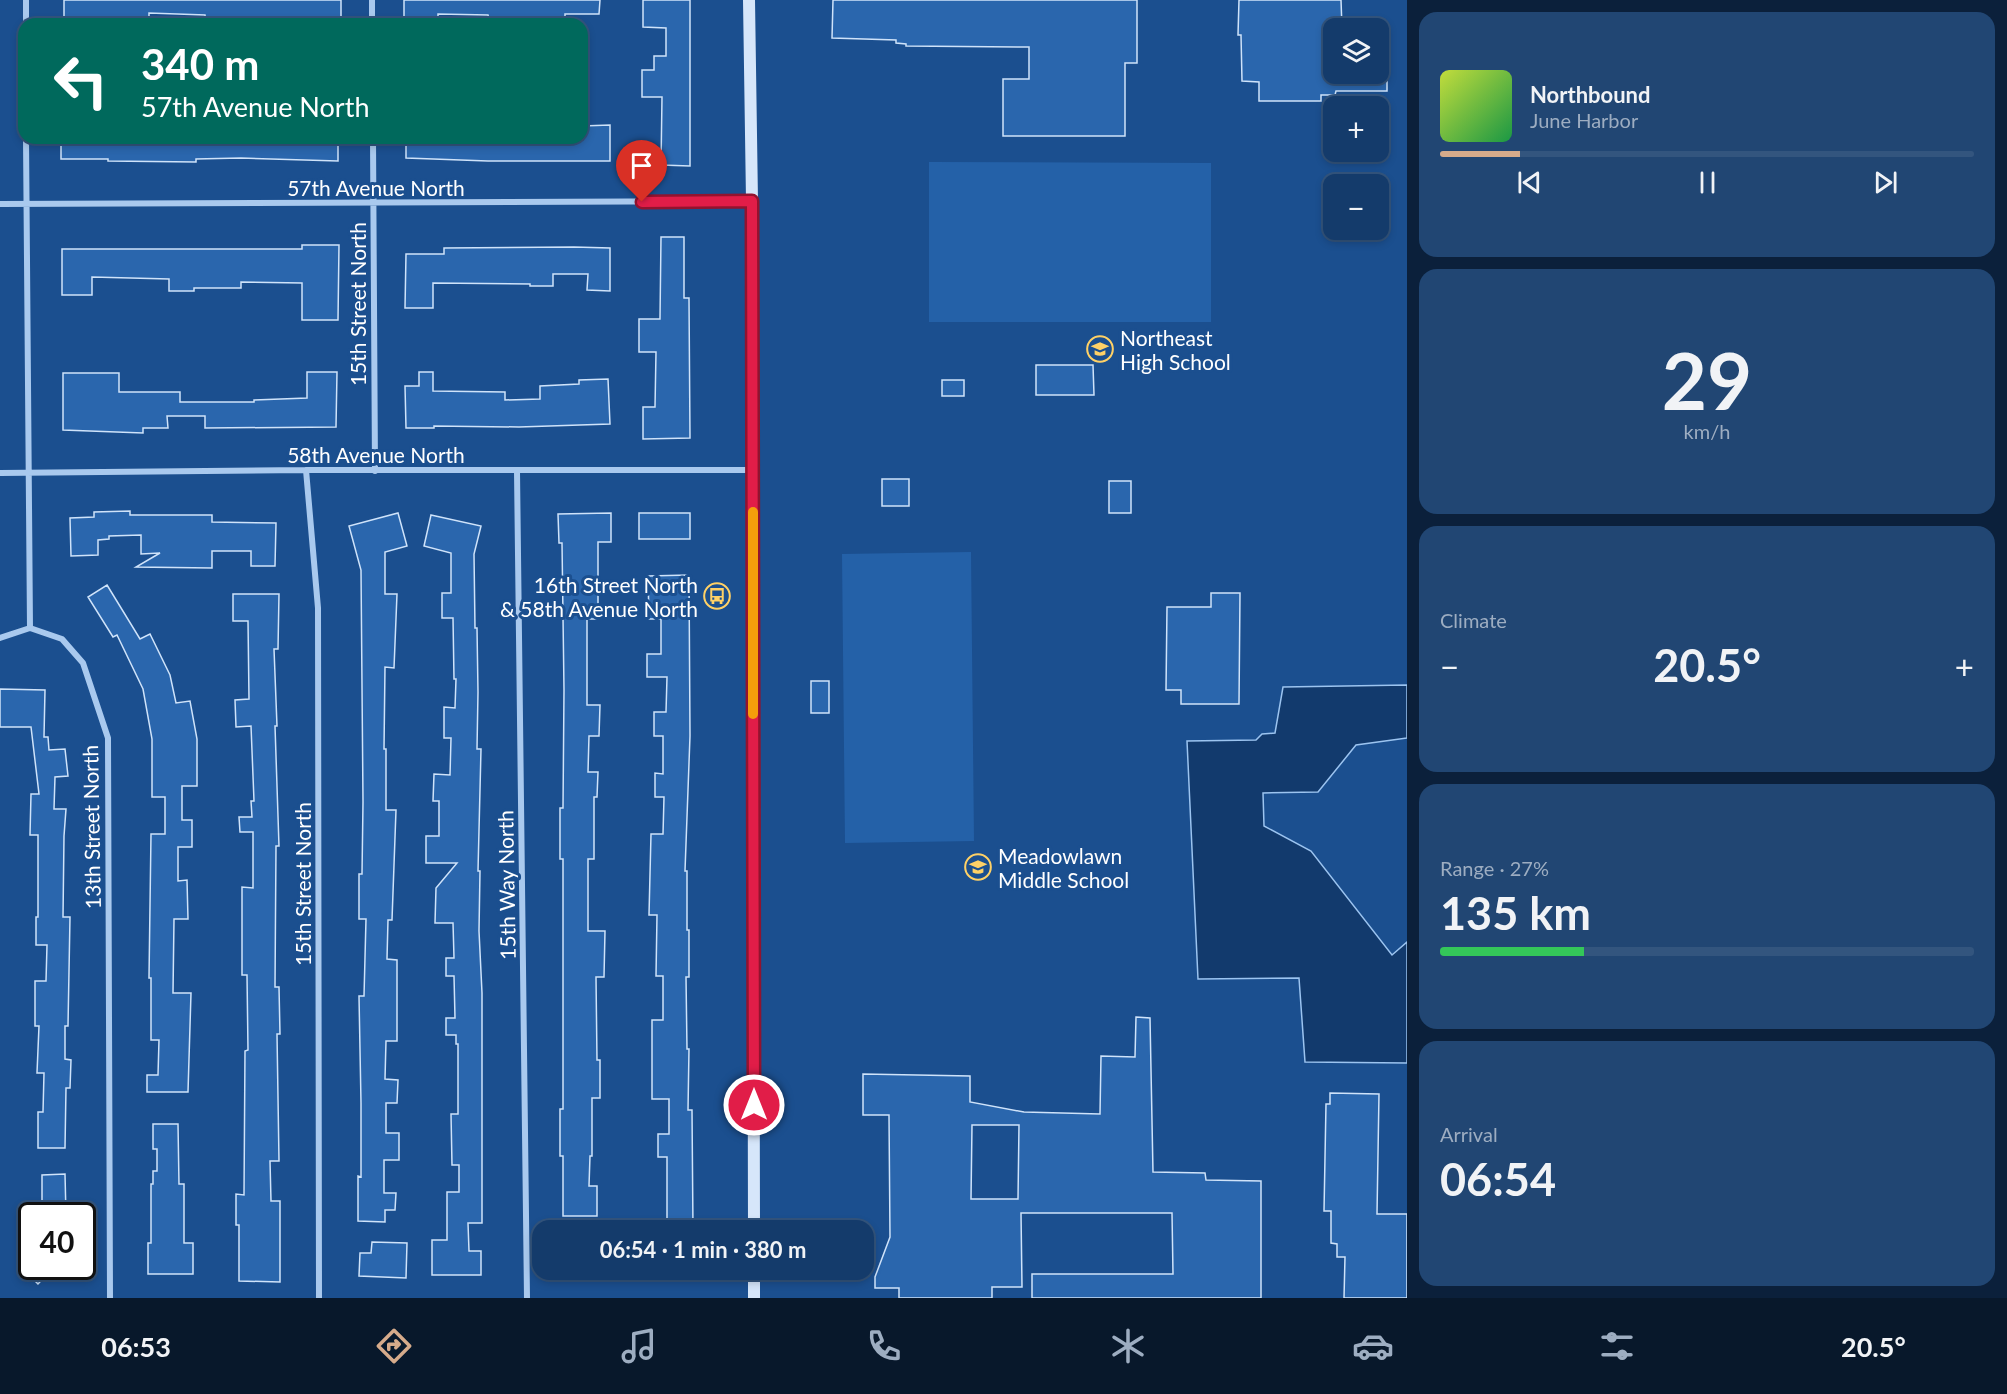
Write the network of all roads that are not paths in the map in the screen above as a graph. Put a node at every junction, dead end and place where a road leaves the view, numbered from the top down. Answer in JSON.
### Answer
{"nodes":[{"id":1,"x":26,"y":0,"type":"edge"},
{"id":2,"x":372,"y":0,"type":"edge"},
{"id":3,"x":750,"y":0,"type":"edge"},
{"id":4,"x":26,"y":18,"type":"edge"},
{"id":5,"x":372,"y":18,"type":"edge"},
{"id":6,"x":26,"y":144,"type":"edge"},
{"id":7,"x":373,"y":144,"type":"edge"},
{"id":8,"x":752,"y":201,"type":"junction"},
{"id":9,"x":0,"y":204,"type":"edge"},
{"id":10,"x":26,"y":204,"type":"junction"},
{"id":11,"x":373,"y":204,"type":"junction"},
{"id":12,"x":306,"y":470,"type":"junction"},
{"id":13,"x":753,"y":470,"type":"junction"},
{"id":14,"x":375,"y":471,"type":"junction"},
{"id":15,"x":517,"y":471,"type":"junction"},
{"id":16,"x":30,"y":472,"type":"junction"},
{"id":17,"x":0,"y":473,"type":"edge"},
{"id":18,"x":30,"y":628,"type":"junction"},
{"id":19,"x":0,"y":638,"type":"edge"},
{"id":20,"x":754,"y":1220,"type":"edge"},
{"id":21,"x":754,"y":1280,"type":"edge"},
{"id":22,"x":110,"y":1298,"type":"edge"},
{"id":23,"x":320,"y":1298,"type":"edge"},
{"id":24,"x":527,"y":1298,"type":"edge"},
{"id":25,"x":754,"y":1298,"type":"edge"}],
"edges":[{"from":1,"to":4,"type":"street"},
{"from":2,"to":5,"type":"street"},
{"from":3,"to":8,"type":"street"},
{"from":6,"to":10,"type":"street"},
{"from":7,"to":11,"type":"street","name":"15th Street North"},
{"from":8,"to":11,"type":"street","name":"57th Avenue North"},
{"from":8,"to":13,"type":"street"},
{"from":9,"to":10,"type":"street","name":"57th Avenue North"},
{"from":10,"to":11,"type":"street","name":"57th Avenue North"},
{"from":10,"to":16,"type":"street"},
{"from":11,"to":14,"type":"street","name":"15th Street North"},
{"from":12,"to":14,"type":"street","name":"58th Avenue North"},
{"from":12,"to":16,"type":"street","name":"58th Avenue North"},
{"from":12,"to":23,"type":"street","name":"15th Street North"},
{"from":13,"to":15,"type":"street","name":"58th Avenue North"},
{"from":13,"to":20,"type":"street"},
{"from":14,"to":15,"type":"street","name":"58th Avenue North"},
{"from":15,"to":24,"type":"street","name":"15th Way North"},
{"from":16,"to":17,"type":"street","name":"58th Avenue North"},
{"from":16,"to":18,"type":"street"},
{"from":18,"to":19,"type":"street"},
{"from":18,"to":22,"type":"street","name":"13th Street North"},
{"from":21,"to":25,"type":"street"}]}
